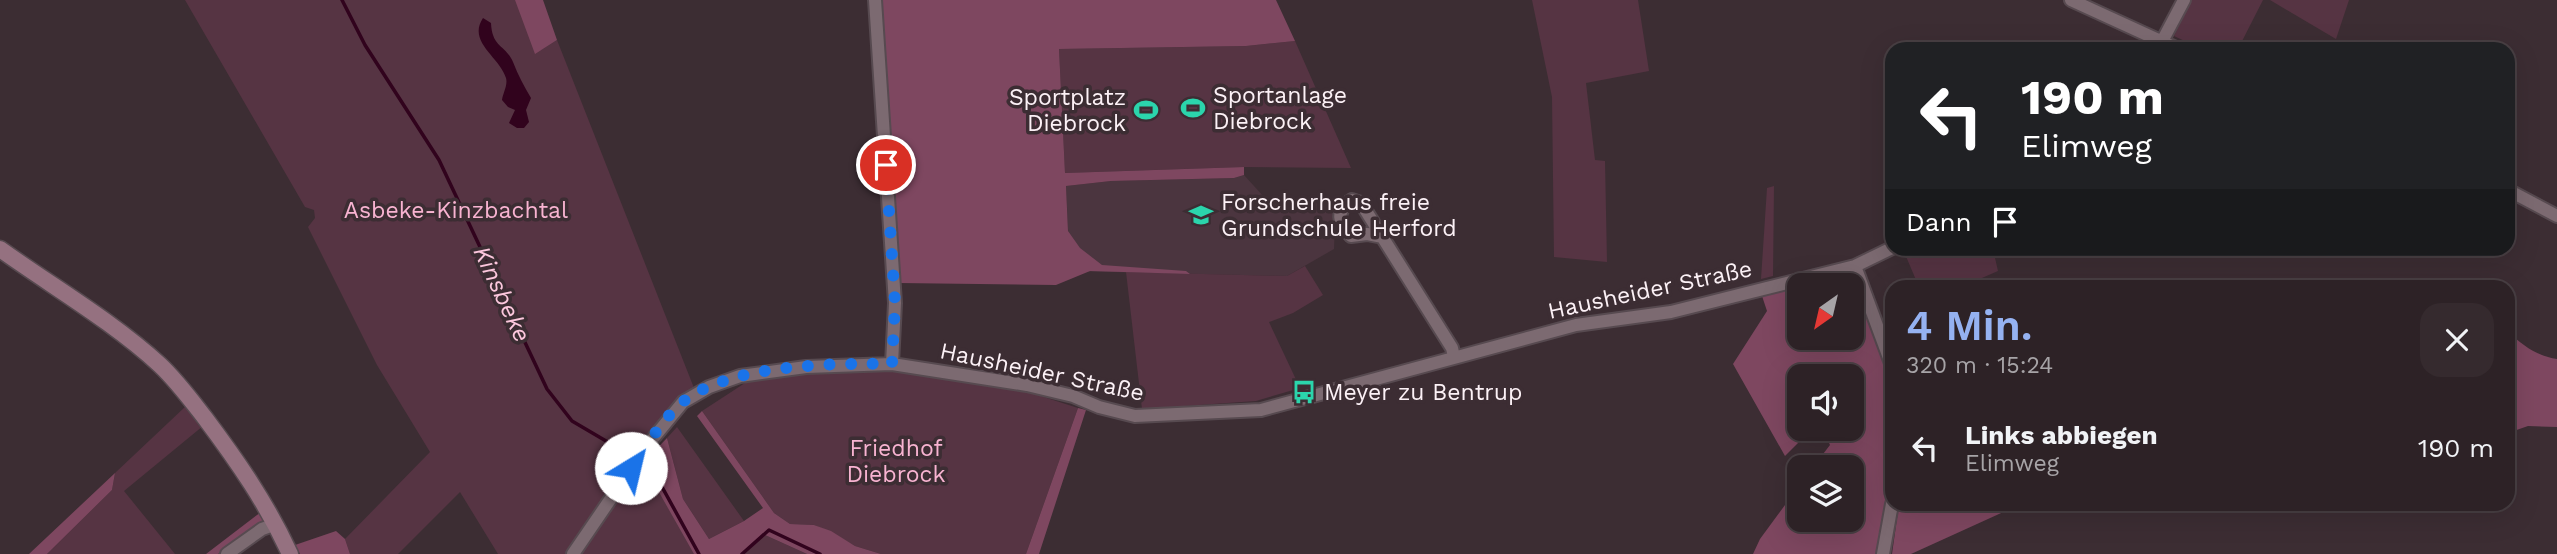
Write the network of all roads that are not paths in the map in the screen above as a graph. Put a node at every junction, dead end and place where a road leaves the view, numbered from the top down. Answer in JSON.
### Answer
{"nodes":[{"id":1,"x":875,"y":0,"type":"edge"},
{"id":2,"x":2071,"y":0,"type":"edge"},
{"id":3,"x":2184,"y":0,"type":"edge"},
{"id":4,"x":2152,"y":42,"type":"edge"},
{"id":5,"x":2162,"y":42,"type":"edge"},
{"id":6,"x":2515,"y":194,"type":"edge"},
{"id":7,"x":2557,"y":216,"type":"edge"},
{"id":8,"x":1383,"y":237,"type":"dead end"},
{"id":9,"x":0,"y":249,"type":"edge"},
{"id":10,"x":1885,"y":251,"type":"edge"},
{"id":11,"x":1855,"y":266,"type":"junction"},
{"id":12,"x":1885,"y":347,"type":"edge"},
{"id":13,"x":1454,"y":357,"type":"junction"},
{"id":14,"x":892,"y":364,"type":"junction"},
{"id":15,"x":1891,"y":511,"type":"edge"},
{"id":16,"x":276,"y":523,"type":"junction"},
{"id":17,"x":227,"y":554,"type":"edge"},
{"id":18,"x":290,"y":554,"type":"edge"},
{"id":19,"x":573,"y":554,"type":"edge"},
{"id":20,"x":1883,"y":554,"type":"edge"}],
"edges":[{"from":1,"to":14,"type":"street"},
{"from":2,"to":4,"type":"street"},
{"from":3,"to":5,"type":"street"},
{"from":6,"to":7,"type":"street"},
{"from":8,"to":13,"type":"street"},
{"from":9,"to":16,"type":"main road"},
{"from":10,"to":11,"type":"street","name":"Hausheider Straße"},
{"from":11,"to":12,"type":"street"},
{"from":11,"to":13,"type":"street","name":"Hausheider Straße"},
{"from":13,"to":14,"type":"street","name":"Hausheider Straße"},
{"from":14,"to":19,"type":"street","name":"Hausheider Straße"},
{"from":15,"to":20,"type":"street"},
{"from":16,"to":17,"type":"street"},
{"from":16,"to":18,"type":"main road"}]}
